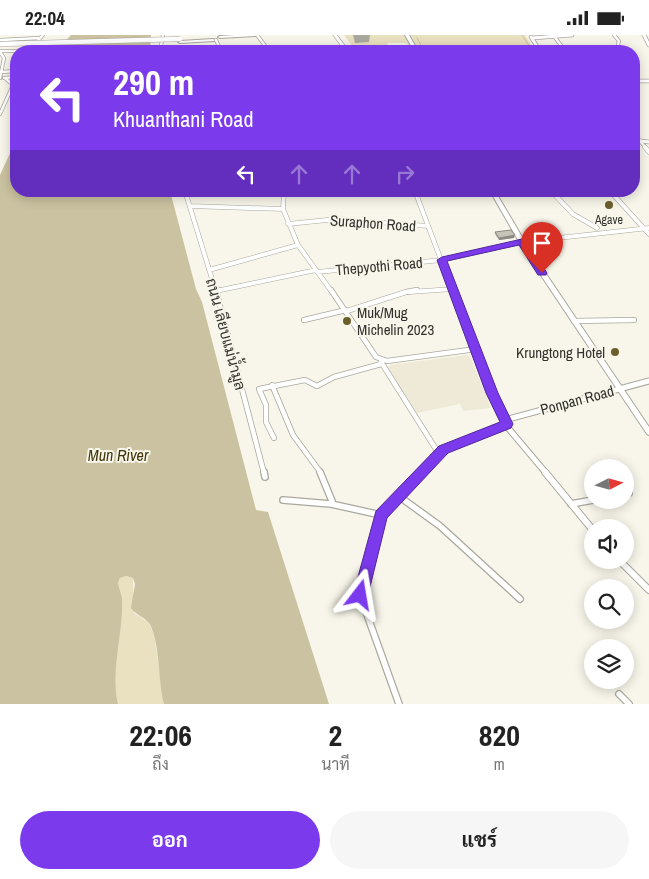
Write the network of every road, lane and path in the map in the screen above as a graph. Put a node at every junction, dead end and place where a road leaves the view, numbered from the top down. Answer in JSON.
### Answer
{"nodes":[{"id":1,"x":43,"y":35,"type":"edge"},
{"id":2,"x":256,"y":35,"type":"edge"},
{"id":3,"x":335,"y":35,"type":"edge"},
{"id":4,"x":572,"y":35,"type":"edge"},
{"id":5,"x":614,"y":35,"type":"edge"},
{"id":6,"x":644,"y":35,"type":"edge"},
{"id":7,"x":531,"y":36,"type":"edge"},
{"id":8,"x":554,"y":36,"type":"edge"},
{"id":9,"x":215,"y":38,"type":"edge"},
{"id":10,"x":40,"y":39,"type":"junction"},
{"id":11,"x":648,"y":40,"type":"edge"},
{"id":12,"x":618,"y":44,"type":"dead end"},
{"id":13,"x":30,"y":45,"type":"edge"},
{"id":14,"x":34,"y":45,"type":"edge"},
{"id":15,"x":264,"y":45,"type":"edge"},
{"id":16,"x":344,"y":45,"type":"edge"},
{"id":17,"x":649,"y":45,"type":"edge"},
{"id":18,"x":0,"y":46,"type":"edge"},
{"id":19,"x":2,"y":58,"type":"edge"},
{"id":20,"x":1,"y":71,"type":"junction"},
{"id":21,"x":10,"y":71,"type":"edge"},
{"id":22,"x":0,"y":78,"type":"edge"},
{"id":23,"x":5,"y":78,"type":"junction"},
{"id":24,"x":10,"y":78,"type":"edge"},
{"id":25,"x":10,"y":82,"type":"edge"},
{"id":26,"x":10,"y":92,"type":"edge"},
{"id":27,"x":0,"y":114,"type":"edge"},
{"id":28,"x":640,"y":141,"type":"joint"},
{"id":29,"x":649,"y":142,"type":"edge"},
{"id":30,"x":649,"y":152,"type":"edge"},
{"id":31,"x":187,"y":197,"type":"edge"},
{"id":32,"x":284,"y":197,"type":"edge"},
{"id":33,"x":417,"y":197,"type":"edge"},
{"id":34,"x":496,"y":197,"type":"edge"},
{"id":35,"x":556,"y":197,"type":"edge"},
{"id":36,"x":615,"y":197,"type":"edge"},
{"id":37,"x":190,"y":206,"type":"junction"},
{"id":38,"x":283,"y":209,"type":"junction"},
{"id":39,"x":288,"y":224,"type":"junction"},
{"id":40,"x":428,"y":226,"type":"junction"},
{"id":41,"x":643,"y":228,"type":"junction"},
{"id":42,"x":649,"y":228,"type":"edge"},
{"id":43,"x":597,"y":229,"type":"dead end"},
{"id":44,"x":649,"y":234,"type":"edge"},
{"id":45,"x":522,"y":242,"type":"junction"},
{"id":46,"x":298,"y":245,"type":"junction"},
{"id":47,"x":442,"y":260,"type":"junction"},
{"id":48,"x":209,"y":270,"type":"junction"},
{"id":49,"x":316,"y":271,"type":"junction"},
{"id":50,"x":453,"y":289,"type":"junction"},
{"id":51,"x":216,"y":291,"type":"junction"},
{"id":52,"x":346,"y":311,"type":"junction"},
{"id":53,"x":304,"y":320,"type":"dead end"},
{"id":54,"x":634,"y":320,"type":"dead end"},
{"id":55,"x":574,"y":321,"type":"junction"},
{"id":56,"x":476,"y":349,"type":"junction"},
{"id":57,"x":381,"y":362,"type":"junction"},
{"id":58,"x":649,"y":381,"type":"edge"},
{"id":59,"x":272,"y":385,"type":"junction"},
{"id":60,"x":620,"y":389,"type":"junction"},
{"id":61,"x":506,"y":422,"type":"junction"},
{"id":62,"x":649,"y":432,"type":"edge"},
{"id":63,"x":274,"y":438,"type":"dead end"},
{"id":64,"x":439,"y":454,"type":"junction"},
{"id":65,"x":266,"y":477,"type":"dead end"},
{"id":66,"x":400,"y":497,"type":"junction"},
{"id":67,"x":283,"y":500,"type":"dead end"},
{"id":68,"x":584,"y":502,"type":"edge"},
{"id":69,"x":331,"y":504,"type":"junction"},
{"id":70,"x":572,"y":504,"type":"junction"},
{"id":71,"x":381,"y":515,"type":"junction"},
{"id":72,"x":584,"y":519,"type":"edge"},
{"id":73,"x":628,"y":569,"type":"edge"},
{"id":74,"x":649,"y":590,"type":"edge"},
{"id":75,"x":520,"y":599,"type":"dead end"},
{"id":76,"x":619,"y":694,"type":"dead end"},
{"id":77,"x":399,"y":704,"type":"edge"},
{"id":78,"x":629,"y":704,"type":"edge"}],
"edges":[{"from":1,"to":10,"type":"street"},
{"from":2,"to":9,"type":"main road"},
{"from":2,"to":15,"type":"street"},
{"from":3,"to":16,"type":"street"},
{"from":4,"to":8,"type":"street"},
{"from":5,"to":12,"type":"street"},
{"from":6,"to":11,"type":"street"},
{"from":7,"to":8,"type":"street"},
{"from":9,"to":13,"type":"main road","bridge":true},
{"from":10,"to":14,"type":"street"},
{"from":10,"to":18,"type":"street"},
{"from":11,"to":17,"type":"street"},
{"from":18,"to":19,"type":"street"},
{"from":19,"to":20,"type":"street"},
{"from":20,"to":21,"type":"street"},
{"from":20,"to":22,"type":"street"},
{"from":22,"to":23,"type":"street"},
{"from":23,"to":24,"type":"street"},
{"from":23,"to":25,"type":"street"},
{"from":26,"to":27,"type":"street"},
{"from":28,"to":29,"type":"street"},
{"from":28,"to":30,"type":"street"},
{"from":31,"to":37,"type":"street","name":"ถนน เลียบแม่น้ำมูล"},
{"from":32,"to":38,"type":"street"},
{"from":33,"to":40,"type":"street"},
{"from":34,"to":45,"type":"main road"},
{"from":35,"to":43,"type":"street"},
{"from":36,"to":41,"type":"street"},
{"from":37,"to":38,"type":"street"},
{"from":37,"to":48,"type":"street","name":"ถนน เลียบแม่น้ำมูล"},
{"from":38,"to":39,"type":"street"},
{"from":39,"to":40,"type":"street","name":"Suraphon Road"},
{"from":39,"to":46,"type":"street"},
{"from":40,"to":47,"type":"street"},
{"from":41,"to":42,"type":"street","name":"Thepyothi Road"},
{"from":41,"to":44,"type":"street"},
{"from":41,"to":45,"type":"street","name":"Thepyothi Road"},
{"from":45,"to":47,"type":"street","name":"Thepyothi Road"},
{"from":45,"to":55,"type":"main road"},
{"from":46,"to":48,"type":"street"},
{"from":46,"to":49,"type":"street"},
{"from":47,"to":49,"type":"street","name":"Thepyothi Road"},
{"from":47,"to":50,"type":"street"},
{"from":48,"to":51,"type":"street","name":"ถนน เลียบแม่น้ำมูล"},
{"from":49,"to":51,"type":"street","name":"Thepyothi Road"},
{"from":49,"to":52,"type":"street"},
{"from":50,"to":52,"type":"street"},
{"from":50,"to":56,"type":"street"},
{"from":51,"to":65,"type":"street","name":"ถนน เลียบแม่น้ำมูล"},
{"from":52,"to":53,"type":"street"},
{"from":52,"to":57,"type":"street"},
{"from":54,"to":55,"type":"street"},
{"from":55,"to":60,"type":"main road"},
{"from":56,"to":57,"type":"street"},
{"from":56,"to":61,"type":"street"},
{"from":57,"to":59,"type":"street"},
{"from":57,"to":64,"type":"street"},
{"from":58,"to":60,"type":"street","name":"Ponpan Road"},
{"from":59,"to":63,"type":"street"},
{"from":59,"to":69,"type":"street"},
{"from":60,"to":61,"type":"street","name":"Ponpan Road"},
{"from":60,"to":62,"type":"main road"},
{"from":61,"to":64,"type":"street"},
{"from":61,"to":70,"type":"street"},
{"from":64,"to":66,"type":"street"},
{"from":66,"to":71,"type":"street"},
{"from":66,"to":75,"type":"street"},
{"from":67,"to":69,"type":"street"},
{"from":68,"to":70,"type":"street"},
{"from":69,"to":71,"type":"street"},
{"from":70,"to":72,"type":"street"},
{"from":71,"to":77,"type":"street"},
{"from":73,"to":74,"type":"street"},
{"from":76,"to":78,"type":"street"}]}
